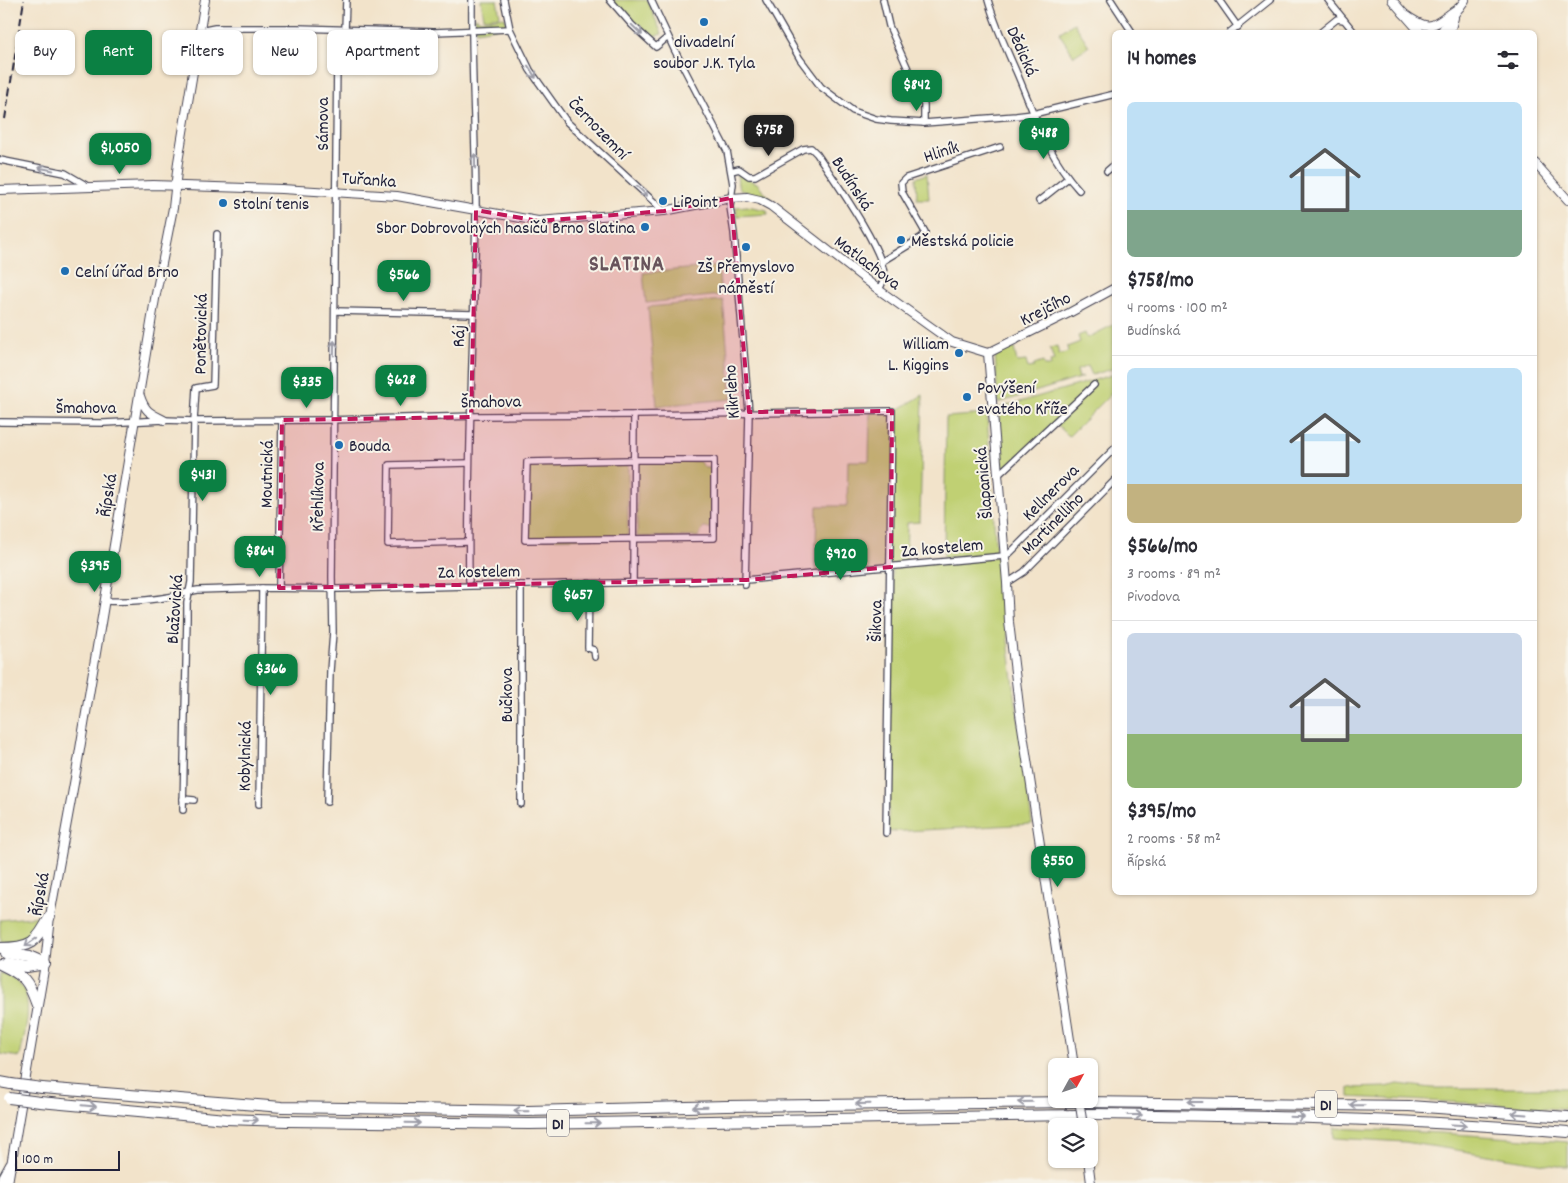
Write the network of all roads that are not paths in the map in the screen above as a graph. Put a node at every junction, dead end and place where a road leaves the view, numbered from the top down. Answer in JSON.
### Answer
{"nodes":[{"id":1,"x":205,"y":0,"type":"edge"},
{"id":2,"x":346,"y":0,"type":"edge"},
{"id":3,"x":472,"y":0,"type":"edge"},
{"id":4,"x":504,"y":0,"type":"edge"},
{"id":5,"x":610,"y":0,"type":"edge"},
{"id":6,"x":651,"y":0,"type":"edge"},
{"id":7,"x":766,"y":0,"type":"edge"},
{"id":8,"x":883,"y":0,"type":"edge"},
{"id":9,"x":988,"y":0,"type":"edge"},
{"id":10,"x":1111,"y":0,"type":"edge"},
{"id":11,"x":1219,"y":0,"type":"edge"},
{"id":12,"x":1270,"y":0,"type":"edge"},
{"id":13,"x":1328,"y":0,"type":"edge"},
{"id":14,"x":1392,"y":0,"type":"edge"},
{"id":15,"x":1465,"y":0,"type":"edge"},
{"id":16,"x":1459,"y":8,"type":"junction"},
{"id":17,"x":1403,"y":13,"type":"junction"},
{"id":18,"x":1344,"y":20,"type":"junction"},
{"id":19,"x":1238,"y":27,"type":"junction"},
{"id":20,"x":510,"y":29,"type":"junction"},
{"id":21,"x":200,"y":30,"type":"edge"},
{"id":22,"x":205,"y":30,"type":"edge"},
{"id":23,"x":345,"y":30,"type":"joint"},
{"id":24,"x":1131,"y":30,"type":"edge"},
{"id":25,"x":1233,"y":30,"type":"edge"},
{"id":26,"x":1323,"y":30,"type":"edge"},
{"id":27,"x":1352,"y":30,"type":"edge"},
{"id":28,"x":1418,"y":30,"type":"edge"},
{"id":29,"x":1442,"y":30,"type":"edge"},
{"id":30,"x":1451,"y":30,"type":"edge"},
{"id":31,"x":438,"y":32,"type":"edge"},
{"id":32,"x":471,"y":32,"type":"junction"},
{"id":33,"x":668,"y":37,"type":"junction"},
{"id":34,"x":193,"y":75,"type":"edge"},
{"id":35,"x":337,"y":75,"type":"edge"},
{"id":36,"x":1112,"y":95,"type":"edge"},
{"id":37,"x":1033,"y":114,"type":"junction"},
{"id":38,"x":924,"y":123,"type":"junction"},
{"id":39,"x":1000,"y":147,"type":"dead end"},
{"id":40,"x":0,"y":160,"type":"edge"},
{"id":41,"x":1537,"y":165,"type":"edge"},
{"id":42,"x":1112,"y":167,"type":"edge"},
{"id":43,"x":731,"y":171,"type":"junction"},
{"id":44,"x":1107,"y":171,"type":"dead end"},
{"id":45,"x":1068,"y":178,"type":"junction"},
{"id":46,"x":175,"y":186,"type":"junction"},
{"id":47,"x":89,"y":187,"type":"junction"},
{"id":48,"x":0,"y":190,"type":"edge"},
{"id":49,"x":1079,"y":190,"type":"dead end"},
{"id":50,"x":336,"y":192,"type":"junction"},
{"id":51,"x":731,"y":198,"type":"junction"},
{"id":52,"x":1568,"y":200,"type":"edge"},
{"id":53,"x":1040,"y":202,"type":"dead end"},
{"id":54,"x":476,"y":210,"type":"junction"},
{"id":55,"x":664,"y":212,"type":"junction"},
{"id":56,"x":217,"y":234,"type":"dead end"},
{"id":57,"x":882,"y":262,"type":"junction"},
{"id":58,"x":879,"y":290,"type":"junction"},
{"id":59,"x":1112,"y":290,"type":"edge"},
{"id":60,"x":335,"y":311,"type":"junction"},
{"id":61,"x":474,"y":314,"type":"junction"},
{"id":62,"x":988,"y":353,"type":"junction"},
{"id":63,"x":1094,"y":385,"type":"dead end"},
{"id":64,"x":140,"y":392,"type":"junction"},
{"id":65,"x":892,"y":411,"type":"joint"},
{"id":66,"x":749,"y":412,"type":"junction"},
{"id":67,"x":634,"y":416,"type":"junction"},
{"id":68,"x":471,"y":417,"type":"junction"},
{"id":69,"x":333,"y":419,"type":"junction"},
{"id":70,"x":164,"y":420,"type":"junction"},
{"id":71,"x":282,"y":420,"type":"junction"},
{"id":72,"x":194,"y":421,"type":"junction"},
{"id":73,"x":0,"y":422,"type":"edge"},
{"id":74,"x":134,"y":422,"type":"junction"},
{"id":75,"x":1112,"y":451,"type":"edge"},
{"id":76,"x":634,"y":460,"type":"junction"},
{"id":77,"x":469,"y":463,"type":"junction"},
{"id":78,"x":998,"y":476,"type":"junction"},
{"id":79,"x":1112,"y":483,"type":"edge"},
{"id":80,"x":632,"y":539,"type":"junction"},
{"id":81,"x":468,"y":542,"type":"junction"},
{"id":82,"x":1004,"y":556,"type":"junction"},
{"id":83,"x":891,"y":567,"type":"junction"},
{"id":84,"x":469,"y":580,"type":"dead end"},
{"id":85,"x":633,"y":582,"type":"junction"},
{"id":86,"x":746,"y":582,"type":"junction"},
{"id":87,"x":588,"y":583,"type":"junction"},
{"id":88,"x":1007,"y":583,"type":"junction"},
{"id":89,"x":521,"y":585,"type":"junction"},
{"id":90,"x":262,"y":588,"type":"junction"},
{"id":91,"x":279,"y":588,"type":"junction"},
{"id":92,"x":332,"y":589,"type":"junction"},
{"id":93,"x":190,"y":591,"type":"junction"},
{"id":94,"x":105,"y":601,"type":"junction"},
{"id":95,"x":595,"y":657,"type":"dead end"},
{"id":96,"x":183,"y":799,"type":"junction"},
{"id":97,"x":194,"y":800,"type":"dead end"},
{"id":98,"x":327,"y":802,"type":"dead end"},
{"id":99,"x":259,"y":804,"type":"dead end"},
{"id":100,"x":521,"y":804,"type":"dead end"},
{"id":101,"x":183,"y":810,"type":"dead end"},
{"id":102,"x":886,"y":833,"type":"dead end"},
{"id":103,"x":50,"y":916,"type":"junction"},
{"id":104,"x":0,"y":950,"type":"edge"},
{"id":105,"x":0,"y":964,"type":"edge"},
{"id":106,"x":45,"y":964,"type":"junction"},
{"id":107,"x":37,"y":1006,"type":"junction"},
{"id":108,"x":1073,"y":1058,"type":"edge"},
{"id":109,"x":0,"y":1082,"type":"edge"},
{"id":110,"x":4,"y":1097,"type":"edge"},
{"id":111,"x":1048,"y":1101,"type":"edge"},
{"id":112,"x":1098,"y":1101,"type":"edge"},
{"id":113,"x":1568,"y":1117,"type":"edge"},
{"id":114,"x":1568,"y":1132,"type":"edge"},
{"id":115,"x":10,"y":1165,"type":"junction"},
{"id":116,"x":1089,"y":1168,"type":"edge"},
{"id":117,"x":1,"y":1183,"type":"edge"},
{"id":118,"x":8,"y":1183,"type":"edge"},
{"id":119,"x":1091,"y":1183,"type":"edge"}],
"edges":[{"from":1,"to":21,"type":"street","name":"Řípská"},
{"from":2,"to":23,"type":"street"},
{"from":3,"to":32,"type":"street"},
{"from":4,"to":20,"type":"street","name":"Černozemní"},
{"from":5,"to":33,"type":"street","one_way":true},
{"from":6,"to":33,"type":"street","name":"Kikrleho"},
{"from":7,"to":38,"type":"street"},
{"from":8,"to":38,"type":"street"},
{"from":9,"to":37,"type":"street","name":"Dědická"},
{"from":10,"to":24,"type":"street"},
{"from":11,"to":19,"type":"street"},
{"from":12,"to":19,"type":"street"},
{"from":13,"to":18,"type":"street"},
{"from":14,"to":17,"type":"street"},
{"from":15,"to":16,"type":"street"},
{"from":16,"to":17,"type":"street"},
{"from":16,"to":29,"type":"street"},
{"from":16,"to":30,"type":"street"},
{"from":17,"to":28,"type":"street"},
{"from":18,"to":26,"type":"street"},
{"from":18,"to":27,"type":"street"},
{"from":19,"to":25,"type":"street"},
{"from":20,"to":32,"type":"street"},
{"from":20,"to":55,"type":"street","name":"Černozemní","one_way":true},
{"from":22,"to":23,"type":"street"},
{"from":31,"to":32,"type":"street"},
{"from":54,"to":32,"type":"street","one_way":true},
{"from":33,"to":43,"type":"street","name":"Kikrleho"},
{"from":34,"to":46,"type":"street","name":"Řípská"},
{"from":35,"to":50,"type":"street","name":"Sámova"},
{"from":36,"to":37,"type":"street"},
{"from":37,"to":38,"type":"street"},
{"from":37,"to":45,"type":"street","name":"Dědická"},
{"from":39,"to":57,"type":"street","name":"Hliník"},
{"from":47,"to":40,"type":"street","one_way":true},
{"from":41,"to":52,"type":"street"},
{"from":42,"to":44,"type":"street"},
{"from":43,"to":51,"type":"street","name":"Kikrleho"},
{"from":43,"to":57,"type":"street","name":"Budínská"},
{"from":45,"to":49,"type":"street","name":"Dědická"},
{"from":45,"to":53,"type":"street"},
{"from":46,"to":47,"type":"street","name":"Tuřanka"},
{"from":46,"to":50,"type":"street","name":"Tuřanka"},
{"from":46,"to":64,"type":"street","name":"Řípská"},
{"from":47,"to":48,"type":"street","name":"Tuřanka"},
{"from":50,"to":54,"type":"street","name":"Tuřanka"},
{"from":50,"to":60,"type":"street","name":"Křehlíkova"},
{"from":51,"to":55,"type":"street","name":"Tuřanka"},
{"from":51,"to":58,"type":"street","name":"Matlachova"},
{"from":51,"to":66,"type":"street","name":"Kikrleho"},
{"from":54,"to":55,"type":"street","name":"Tuřanka"},
{"from":54,"to":61,"type":"street","name":"Ráj","one_way":true},
{"from":56,"to":72,"type":"street","name":"Ponětovická"},
{"from":57,"to":58,"type":"street","name":"Budínská"},
{"from":58,"to":62,"type":"street","name":"Matlachova"},
{"from":59,"to":62,"type":"street","name":"Krejčího"},
{"from":60,"to":61,"type":"street"},
{"from":69,"to":60,"type":"street","name":"Křehlíkova","one_way":true},
{"from":61,"to":68,"type":"street","name":"Ráj"},
{"from":62,"to":78,"type":"street","name":"Šlapanická"},
{"from":63,"to":78,"type":"street"},
{"from":64,"to":70,"type":"street"},
{"from":64,"to":74,"type":"street","name":"Řípská"},
{"from":65,"to":66,"type":"street","name":"Šmahova"},
{"from":65,"to":83,"type":"street","name":"Šikova"},
{"from":66,"to":67,"type":"street","name":"Šmahova"},
{"from":66,"to":86,"type":"street","name":"Kikrleho"},
{"from":67,"to":68,"type":"street","name":"Šmahova"},
{"from":67,"to":76,"type":"street"},
{"from":68,"to":69,"type":"street","name":"Šmahova"},
{"from":68,"to":77,"type":"street","name":"Ráj"},
{"from":69,"to":71,"type":"street","name":"Šmahova"},
{"from":69,"to":92,"type":"street","name":"Křehlíkova"},
{"from":70,"to":72,"type":"street","name":"Šmahova"},
{"from":70,"to":74,"type":"street","name":"Šmahova"},
{"from":71,"to":72,"type":"street","name":"Šmahova"},
{"from":71,"to":91,"type":"street","name":"Moutnická"},
{"from":72,"to":93,"type":"street","name":"Blažovická"},
{"from":73,"to":74,"type":"street","name":"Šmahova"},
{"from":74,"to":94,"type":"street","name":"Řípská"},
{"from":75,"to":82,"type":"street","name":"Kellnerova"},
{"from":76,"to":80,"type":"street"},
{"from":76,"to":80,"type":"street"},
{"from":76,"to":80,"type":"street"},
{"from":77,"to":81,"type":"street","name":"Ráj"},
{"from":77,"to":81,"type":"street"},
{"from":78,"to":82,"type":"street","name":"Šlapanická"},
{"from":79,"to":88,"type":"street","name":"Martinelliho"},
{"from":80,"to":85,"type":"street"},
{"from":81,"to":84,"type":"street","name":"Ráj"},
{"from":82,"to":83,"type":"street","name":"Za kostelem"},
{"from":82,"to":88,"type":"street","name":"Šlapanická"},
{"from":86,"to":83,"type":"street","name":"Za kostelem","one_way":true},
{"from":83,"to":102,"type":"street","name":"Šikova"},
{"from":85,"to":86,"type":"street","name":"Za kostelem"},
{"from":85,"to":87,"type":"street","name":"Za kostelem"},
{"from":87,"to":89,"type":"street","name":"Za kostelem"},
{"from":87,"to":95,"type":"street"},
{"from":88,"to":108,"type":"street","name":"Šlapanická"},
{"from":89,"to":92,"type":"street","name":"Za kostelem"},
{"from":89,"to":100,"type":"street","name":"Bučkova"},
{"from":90,"to":91,"type":"street","name":"Za kostelem"},
{"from":90,"to":93,"type":"street","name":"Za kostelem"},
{"from":90,"to":99,"type":"street","name":"Kobylnická"},
{"from":91,"to":92,"type":"street","name":"Za kostelem"},
{"from":92,"to":98,"type":"street","name":"Křehlíkova"},
{"from":93,"to":94,"type":"street","name":"Za kostelem"},
{"from":93,"to":96,"type":"street","name":"Blažovická"},
{"from":94,"to":103,"type":"street","name":"Řípská"},
{"from":96,"to":97,"type":"street"},
{"from":96,"to":101,"type":"street","name":"Blažovická"},
{"from":103,"to":104,"type":"highway","one_way":true},
{"from":103,"to":106,"type":"street","name":"Řípská"},
{"from":104,"to":106,"type":"highway"},
{"from":105,"to":106,"type":"highway"},
{"from":105,"to":107,"type":"highway"},
{"from":106,"to":107,"type":"street","name":"Řípská"},
{"from":107,"to":115,"type":"street","name":"Řípská"},
{"from":111,"to":109,"type":"highway","number":"D1","one_way":true,"bridge":true},
{"from":110,"to":114,"type":"highway","number":"D1","one_way":true,"bridge":true},
{"from":113,"to":112,"type":"highway","number":"D1","one_way":true},
{"from":115,"to":117,"type":"highway"},
{"from":115,"to":118,"type":"street","name":"Řípská"},
{"from":116,"to":119,"type":"street"}]}
